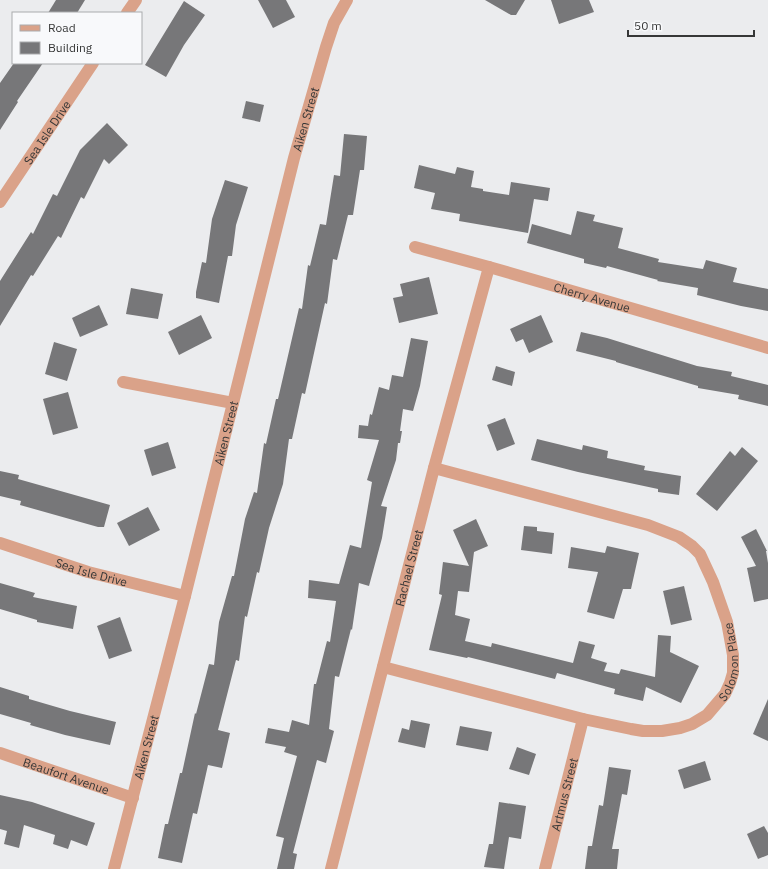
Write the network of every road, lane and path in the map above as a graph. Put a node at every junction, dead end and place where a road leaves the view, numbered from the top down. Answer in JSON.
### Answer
{"nodes":[{"id":1,"x":136,"y":0,"type":"edge"},
{"id":2,"x":347,"y":0,"type":"edge"},
{"id":3,"x":128,"y":12,"type":"edge"},
{"id":4,"x":92,"y":64,"type":"edge"},
{"id":5,"x":0,"y":202,"type":"edge"},
{"id":6,"x":415,"y":247,"type":"dead end"},
{"id":7,"x":489,"y":267,"type":"junction"},
{"id":8,"x":768,"y":348,"type":"edge"},
{"id":9,"x":122,"y":382,"type":"dead end"},
{"id":10,"x":233,"y":403,"type":"junction"},
{"id":11,"x":434,"y":468,"type":"junction"},
{"id":12,"x":0,"y":543,"type":"edge"},
{"id":13,"x":185,"y":596,"type":"junction"},
{"id":14,"x":383,"y":667,"type":"junction"},
{"id":15,"x":583,"y":719,"type":"junction"},
{"id":16,"x":0,"y":753,"type":"edge"},
{"id":17,"x":133,"y":798,"type":"junction"},
{"id":18,"x":114,"y":869,"type":"edge"},
{"id":19,"x":331,"y":869,"type":"edge"},
{"id":20,"x":545,"y":869,"type":"edge"}],
"edges":[{"from":1,"to":3,"type":"street"},
{"from":2,"to":10,"type":"street","name":"Aiken Street"},
{"from":4,"to":5,"type":"street","name":"Sea Isle Drive"},
{"from":6,"to":7,"type":"street","name":"Cherry Avenue"},
{"from":7,"to":8,"type":"street","name":"Cherry Avenue"},
{"from":7,"to":11,"type":"street","name":"Rachael Street"},
{"from":9,"to":10,"type":"street"},
{"from":10,"to":13,"type":"street","name":"Aiken Street"},
{"from":11,"to":14,"type":"street","name":"Rachael Street"},
{"from":11,"to":15,"type":"street","name":"Solomon Place"},
{"from":12,"to":13,"type":"street","name":"Sea Isle Drive"},
{"from":13,"to":17,"type":"street","name":"Aiken Street"},
{"from":14,"to":15,"type":"street","name":"Solomon Place"},
{"from":14,"to":19,"type":"street","name":"Rachael Street"},
{"from":15,"to":20,"type":"street","name":"Artmus Street"},
{"from":16,"to":17,"type":"street","name":"Beaufort Avenue"},
{"from":17,"to":18,"type":"street","name":"Aiken Street"}]}
